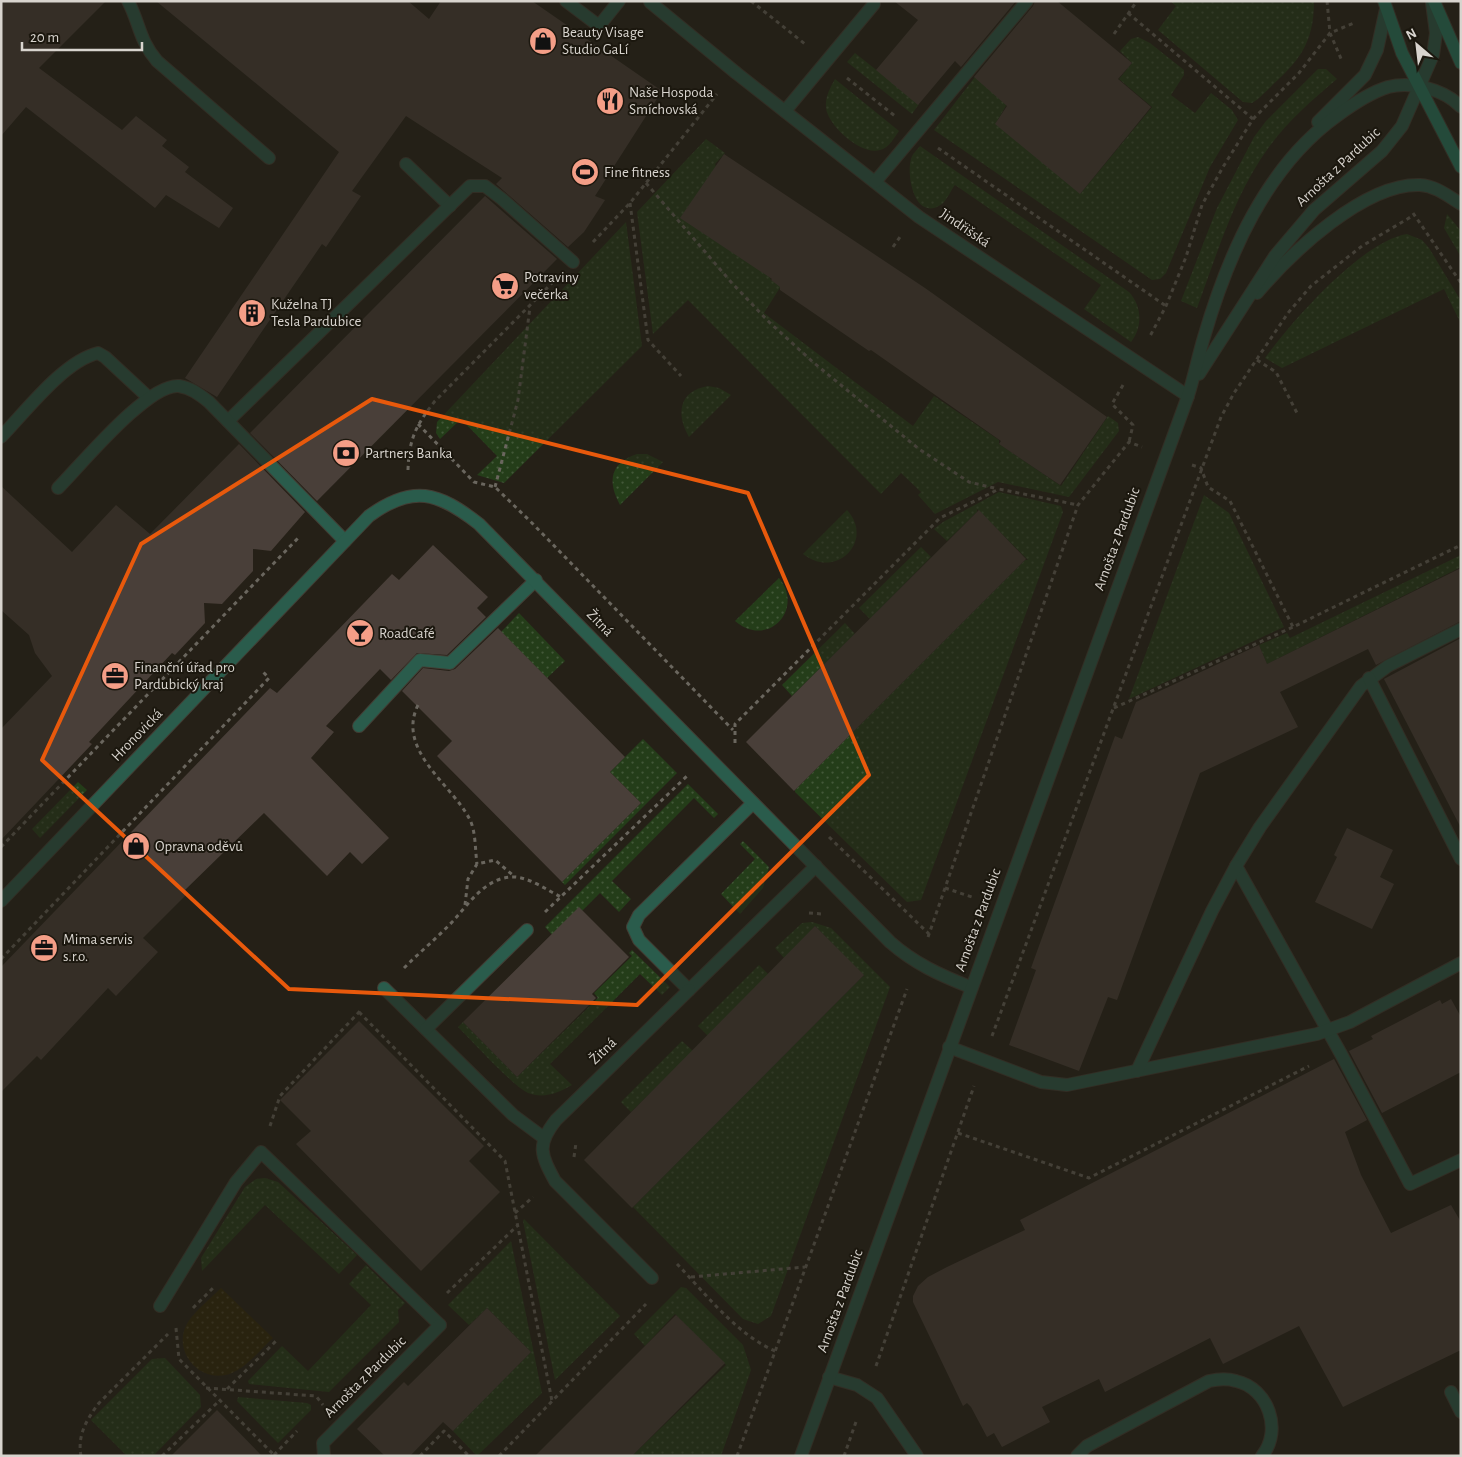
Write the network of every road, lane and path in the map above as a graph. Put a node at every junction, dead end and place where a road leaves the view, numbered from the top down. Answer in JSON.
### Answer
{"nodes":[{"id":1,"x":128,"y":1,"type":"edge"},
{"id":2,"x":566,"y":1,"type":"edge"},
{"id":3,"x":619,"y":1,"type":"edge"},
{"id":4,"x":751,"y":1,"type":"edge"},
{"id":5,"x":1027,"y":1,"type":"edge"},
{"id":6,"x":1138,"y":1,"type":"edge"},
{"id":7,"x":1327,"y":1,"type":"edge"},
{"id":8,"x":1433,"y":1,"type":"edge"},
{"id":9,"x":650,"y":2,"type":"edge"},
{"id":10,"x":874,"y":4,"type":"dead end"},
{"id":11,"x":1385,"y":5,"type":"edge"},
{"id":12,"x":1128,"y":13,"type":"junction"},
{"id":13,"x":1114,"y":34,"type":"dead end"},
{"id":14,"x":826,"y":61,"type":"junction"},
{"id":15,"x":1461,"y":63,"type":"edge"},
{"id":16,"x":1418,"y":87,"type":"junction"},
{"id":17,"x":1461,"y":107,"type":"edge"},
{"id":18,"x":785,"y":111,"type":"junction"},
{"id":19,"x":1253,"y":119,"type":"junction"},
{"id":20,"x":915,"y":132,"type":"junction"},
{"id":21,"x":269,"y":158,"type":"dead end"},
{"id":22,"x":406,"y":164,"type":"dead end"},
{"id":23,"x":1461,"y":167,"type":"edge"},
{"id":24,"x":874,"y":182,"type":"junction"},
{"id":25,"x":646,"y":183,"type":"dead end"},
{"id":26,"x":1271,"y":187,"type":"junction"},
{"id":27,"x":630,"y":203,"type":"dead end"},
{"id":28,"x":1461,"y":204,"type":"edge"},
{"id":29,"x":450,"y":206,"type":"junction"},
{"id":30,"x":573,"y":262,"type":"dead end"},
{"id":31,"x":1461,"y":283,"type":"edge"},
{"id":32,"x":531,"y":305,"type":"dead end"},
{"id":33,"x":1208,"y":359,"type":"junction"},
{"id":34,"x":1257,"y":360,"type":"junction"},
{"id":35,"x":681,"y":376,"type":"dead end"},
{"id":36,"x":1188,"y":396,"type":"junction"},
{"id":37,"x":148,"y":398,"type":"junction"},
{"id":38,"x":1297,"y":413,"type":"dead end"},
{"id":39,"x":228,"y":421,"type":"junction"},
{"id":40,"x":418,"y":424,"type":"dead end"},
{"id":41,"x":1,"y":437,"type":"edge"},
{"id":42,"x":1165,"y":454,"type":"junction"},
{"id":43,"x":1201,"y":468,"type":"junction"},
{"id":44,"x":495,"y":487,"type":"junction"},
{"id":45,"x":58,"y":488,"type":"dead end"},
{"id":46,"x":999,"y":489,"type":"junction"},
{"id":47,"x":408,"y":495,"type":"joint"},
{"id":48,"x":1078,"y":505,"type":"junction"},
{"id":49,"x":320,"y":515,"type":"junction"},
{"id":50,"x":345,"y":541,"type":"junction"},
{"id":51,"x":1461,"y":545,"type":"edge"},
{"id":52,"x":536,"y":580,"type":"junction"},
{"id":53,"x":1293,"y":626,"type":"junction"},
{"id":54,"x":1461,"y":629,"type":"edge"},
{"id":55,"x":240,"y":651,"type":"junction"},
{"id":56,"x":1369,"y":678,"type":"junction"},
{"id":57,"x":421,"y":699,"type":"dead end"},
{"id":58,"x":1114,"y":708,"type":"junction"},
{"id":59,"x":359,"y":726,"type":"dead end"},
{"id":60,"x":733,"y":730,"type":"junction"},
{"id":61,"x":738,"y":749,"type":"dead end"},
{"id":62,"x":689,"y":774,"type":"dead end"},
{"id":63,"x":753,"y":803,"type":"junction"},
{"id":64,"x":823,"y":831,"type":"dead end"},
{"id":65,"x":1,"y":848,"type":"edge"},
{"id":66,"x":1461,"y":858,"type":"edge"},
{"id":67,"x":477,"y":864,"type":"junction"},
{"id":68,"x":816,"y":866,"type":"junction"},
{"id":69,"x":1236,"y":866,"type":"junction"},
{"id":70,"x":515,"y":877,"type":"junction"},
{"id":71,"x":945,"y":888,"type":"junction"},
{"id":72,"x":561,"y":897,"type":"junction"},
{"id":73,"x":1,"y":902,"type":"edge"},
{"id":74,"x":465,"y":905,"type":"junction"},
{"id":75,"x":1000,"y":907,"type":"junction"},
{"id":76,"x":826,"y":914,"type":"dead end"},
{"id":77,"x":801,"y":916,"type":"dead end"},
{"id":78,"x":527,"y":930,"type":"joint"},
{"id":79,"x":1,"y":959,"type":"edge"},
{"id":80,"x":1461,"y":963,"type":"edge"},
{"id":81,"x":899,"y":985,"type":"dead end"},
{"id":82,"x":908,"y":986,"type":"dead end"},
{"id":83,"x":970,"y":987,"type":"junction"},
{"id":84,"x":384,"y":988,"type":"junction"},
{"id":85,"x":689,"y":990,"type":"junction"},
{"id":86,"x":906,"y":992,"type":"junction"},
{"id":87,"x":359,"y":1012,"type":"junction"},
{"id":88,"x":426,"y":1029,"type":"junction"},
{"id":89,"x":1328,"y":1031,"type":"junction"},
{"id":90,"x":949,"y":1047,"type":"junction"},
{"id":91,"x":983,"y":1060,"type":"junction"},
{"id":92,"x":1312,"y":1064,"type":"dead end"},
{"id":93,"x":1136,"y":1071,"type":"junction"},
{"id":94,"x":958,"y":1133,"type":"junction"},
{"id":95,"x":544,"y":1138,"type":"junction"},
{"id":96,"x":580,"y":1138,"type":"dead end"},
{"id":97,"x":262,"y":1152,"type":"junction"},
{"id":98,"x":1461,"y":1160,"type":"edge"},
{"id":99,"x":577,"y":1161,"type":"dead end"},
{"id":100,"x":517,"y":1226,"type":"junction"},
{"id":101,"x":675,"y":1262,"type":"dead end"},
{"id":102,"x":806,"y":1267,"type":"junction"},
{"id":103,"x":682,"y":1268,"type":"junction"},
{"id":104,"x":675,"y":1275,"type":"dead end"},
{"id":105,"x":690,"y":1277,"type":"junction"},
{"id":106,"x":652,"y":1278,"type":"dead end"},
{"id":107,"x":214,"y":1287,"type":"dead end"},
{"id":108,"x":648,"y":1302,"type":"dead end"},
{"id":109,"x":160,"y":1306,"type":"dead end"},
{"id":110,"x":189,"y":1313,"type":"dead end"},
{"id":111,"x":427,"y":1313,"type":"junction"},
{"id":112,"x":276,"y":1341,"type":"dead end"},
{"id":113,"x":775,"y":1351,"type":"junction"},
{"id":114,"x":829,"y":1377,"type":"junction"},
{"id":115,"x":206,"y":1388,"type":"junction"},
{"id":116,"x":227,"y":1390,"type":"junction"},
{"id":117,"x":867,"y":1390,"type":"junction"},
{"id":118,"x":1450,"y":1392,"type":"dead end"},
{"id":119,"x":219,"y":1401,"type":"junction"},
{"id":120,"x":552,"y":1401,"type":"junction"},
{"id":121,"x":323,"y":1405,"type":"dead end"},
{"id":122,"x":1461,"y":1412,"type":"edge"},
{"id":123,"x":81,"y":1456,"type":"edge"},
{"id":124,"x":162,"y":1456,"type":"edge"},
{"id":125,"x":275,"y":1456,"type":"edge"},
{"id":126,"x":324,"y":1456,"type":"edge"},
{"id":127,"x":420,"y":1456,"type":"edge"},
{"id":128,"x":469,"y":1456,"type":"edge"},
{"id":129,"x":499,"y":1456,"type":"edge"},
{"id":130,"x":737,"y":1456,"type":"edge"},
{"id":131,"x":801,"y":1456,"type":"edge"},
{"id":132,"x":844,"y":1456,"type":"edge"},
{"id":133,"x":917,"y":1456,"type":"edge"},
{"id":134,"x":1077,"y":1456,"type":"edge"},
{"id":135,"x":1262,"y":1456,"type":"edge"}],
"edges":[{"from":1,"to":21,"type":"street"},
{"from":2,"to":3,"type":"street"},
{"from":4,"to":14,"type":"path"},
{"from":5,"to":20,"type":"street"},
{"from":6,"to":12,"type":"path"},
{"from":7,"to":19,"type":"path"},
{"from":8,"to":15,"type":"street"},
{"from":8,"to":16,"type":"street"},
{"from":9,"to":18,"type":"street","name":"Jindřišská"},
{"from":10,"to":14,"type":"street"},
{"from":11,"to":16,"type":"street"},
{"from":11,"to":26,"type":"street"},
{"from":12,"to":13,"type":"path"},
{"from":12,"to":19,"type":"path"},
{"from":14,"to":18,"type":"street"},
{"from":14,"to":20,"type":"path"},
{"from":16,"to":17,"type":"street"},
{"from":16,"to":23,"type":"street"},
{"from":16,"to":26,"type":"street","name":"Arnošta z Pardubic"},
{"from":16,"to":33,"type":"street","name":"Arnošta z Pardubic"},
{"from":18,"to":24,"type":"street","name":"Jindřišská"},
{"from":19,"to":20,"type":"path"},
{"from":20,"to":24,"type":"street"},
{"from":22,"to":29,"type":"street"},
{"from":24,"to":36,"type":"street","name":"Jindřišská"},
{"from":25,"to":46,"type":"path"},
{"from":26,"to":36,"type":"street","name":"Arnošta z Pardubic"},
{"from":27,"to":35,"type":"path"},
{"from":28,"to":33,"type":"street","name":"Arnošta z Pardubic"},
{"from":29,"to":30,"type":"street"},
{"from":29,"to":39,"type":"street"},
{"from":31,"to":34,"type":"path"},
{"from":32,"to":44,"type":"path"},
{"from":33,"to":36,"type":"street","name":"Arnošta z Pardubic"},
{"from":34,"to":38,"type":"path"},
{"from":34,"to":43,"type":"path"},
{"from":36,"to":42,"type":"street","name":"Arnošta z Pardubic"},
{"from":37,"to":39,"type":"street"},
{"from":37,"to":41,"type":"street"},
{"from":37,"to":45,"type":"street"},
{"from":39,"to":49,"type":"street"},
{"from":40,"to":44,"type":"path"},
{"from":42,"to":48,"type":"path"},
{"from":42,"to":75,"type":"street","name":"Arnošta z Pardubic"},
{"from":43,"to":53,"type":"path"},
{"from":43,"to":58,"type":"path"},
{"from":44,"to":60,"type":"path"},
{"from":46,"to":48,"type":"path"},
{"from":46,"to":60,"type":"path"},
{"from":47,"to":50,"type":"street","name":"Hronovická"},
{"from":47,"to":52,"type":"street","name":"Žitná"},
{"from":48,"to":71,"type":"path"},
{"from":49,"to":50,"type":"street"},
{"from":49,"to":65,"type":"path"},
{"from":50,"to":55,"type":"street","name":"Hronovická"},
{"from":51,"to":53,"type":"path"},
{"from":52,"to":59,"type":"street"},
{"from":52,"to":63,"type":"street","name":"Žitná"},
{"from":53,"to":58,"type":"path"},
{"from":54,"to":56,"type":"street"},
{"from":55,"to":73,"type":"street","name":"Hronovická"},
{"from":55,"to":79,"type":"path"},
{"from":56,"to":66,"type":"street"},
{"from":56,"to":69,"type":"street"},
{"from":57,"to":67,"type":"path"},
{"from":58,"to":91,"type":"path"},
{"from":60,"to":61,"type":"path"},
{"from":62,"to":72,"type":"path"},
{"from":63,"to":68,"type":"street","name":"Žitná"},
{"from":63,"to":85,"type":"street"},
{"from":64,"to":71,"type":"path"},
{"from":67,"to":70,"type":"path"},
{"from":67,"to":74,"type":"path"},
{"from":68,"to":83,"type":"street","name":"Žitná"},
{"from":68,"to":85,"type":"street","name":"Žitná"},
{"from":69,"to":89,"type":"street"},
{"from":69,"to":93,"type":"street"},
{"from":70,"to":72,"type":"path"},
{"from":70,"to":74,"type":"path"},
{"from":71,"to":75,"type":"path"},
{"from":72,"to":78,"type":"path"},
{"from":74,"to":84,"type":"path"},
{"from":75,"to":83,"type":"street","name":"Arnošta z Pardubic"},
{"from":76,"to":77,"type":"path"},
{"from":78,"to":88,"type":"street"},
{"from":80,"to":89,"type":"street"},
{"from":81,"to":86,"type":"path"},
{"from":82,"to":86,"type":"path"},
{"from":83,"to":90,"type":"street","name":"Arnošta z Pardubic"},
{"from":84,"to":87,"type":"path"},
{"from":84,"to":88,"type":"street"},
{"from":85,"to":95,"type":"street","name":"Žitná"},
{"from":86,"to":102,"type":"path"},
{"from":87,"to":97,"type":"path"},
{"from":87,"to":100,"type":"path"},
{"from":88,"to":95,"type":"street"},
{"from":89,"to":93,"type":"street"},
{"from":89,"to":98,"type":"street"},
{"from":90,"to":91,"type":"street"},
{"from":90,"to":114,"type":"street","name":"Arnošta z Pardubic"},
{"from":91,"to":93,"type":"street"},
{"from":91,"to":94,"type":"path"},
{"from":92,"to":94,"type":"path"},
{"from":94,"to":117,"type":"path"},
{"from":95,"to":106,"type":"street"},
{"from":96,"to":99,"type":"path"},
{"from":97,"to":109,"type":"street"},
{"from":97,"to":111,"type":"street"},
{"from":100,"to":111,"type":"path"},
{"from":100,"to":120,"type":"path"},
{"from":101,"to":103,"type":"path"},
{"from":102,"to":105,"type":"path"},
{"from":102,"to":113,"type":"path"},
{"from":103,"to":104,"type":"path"},
{"from":103,"to":105,"type":"path"},
{"from":105,"to":113,"type":"path"},
{"from":107,"to":110,"type":"path"},
{"from":108,"to":120,"type":"path"},
{"from":111,"to":126,"type":"street","name":"Arnošta z Pardubic"},
{"from":112,"to":116,"type":"path"},
{"from":113,"to":130,"type":"path"},
{"from":114,"to":117,"type":"street"},
{"from":114,"to":131,"type":"street","name":"Arnošta z Pardubic"},
{"from":115,"to":116,"type":"path"},
{"from":115,"to":119,"type":"path"},
{"from":115,"to":123,"type":"path"},
{"from":116,"to":121,"type":"path"},
{"from":117,"to":132,"type":"path"},
{"from":117,"to":133,"type":"street"},
{"from":118,"to":122,"type":"street"},
{"from":119,"to":124,"type":"path"},
{"from":119,"to":125,"type":"path"},
{"from":120,"to":129,"type":"path"},
{"from":127,"to":128,"type":"path"},
{"from":134,"to":135,"type":"street"}]}
